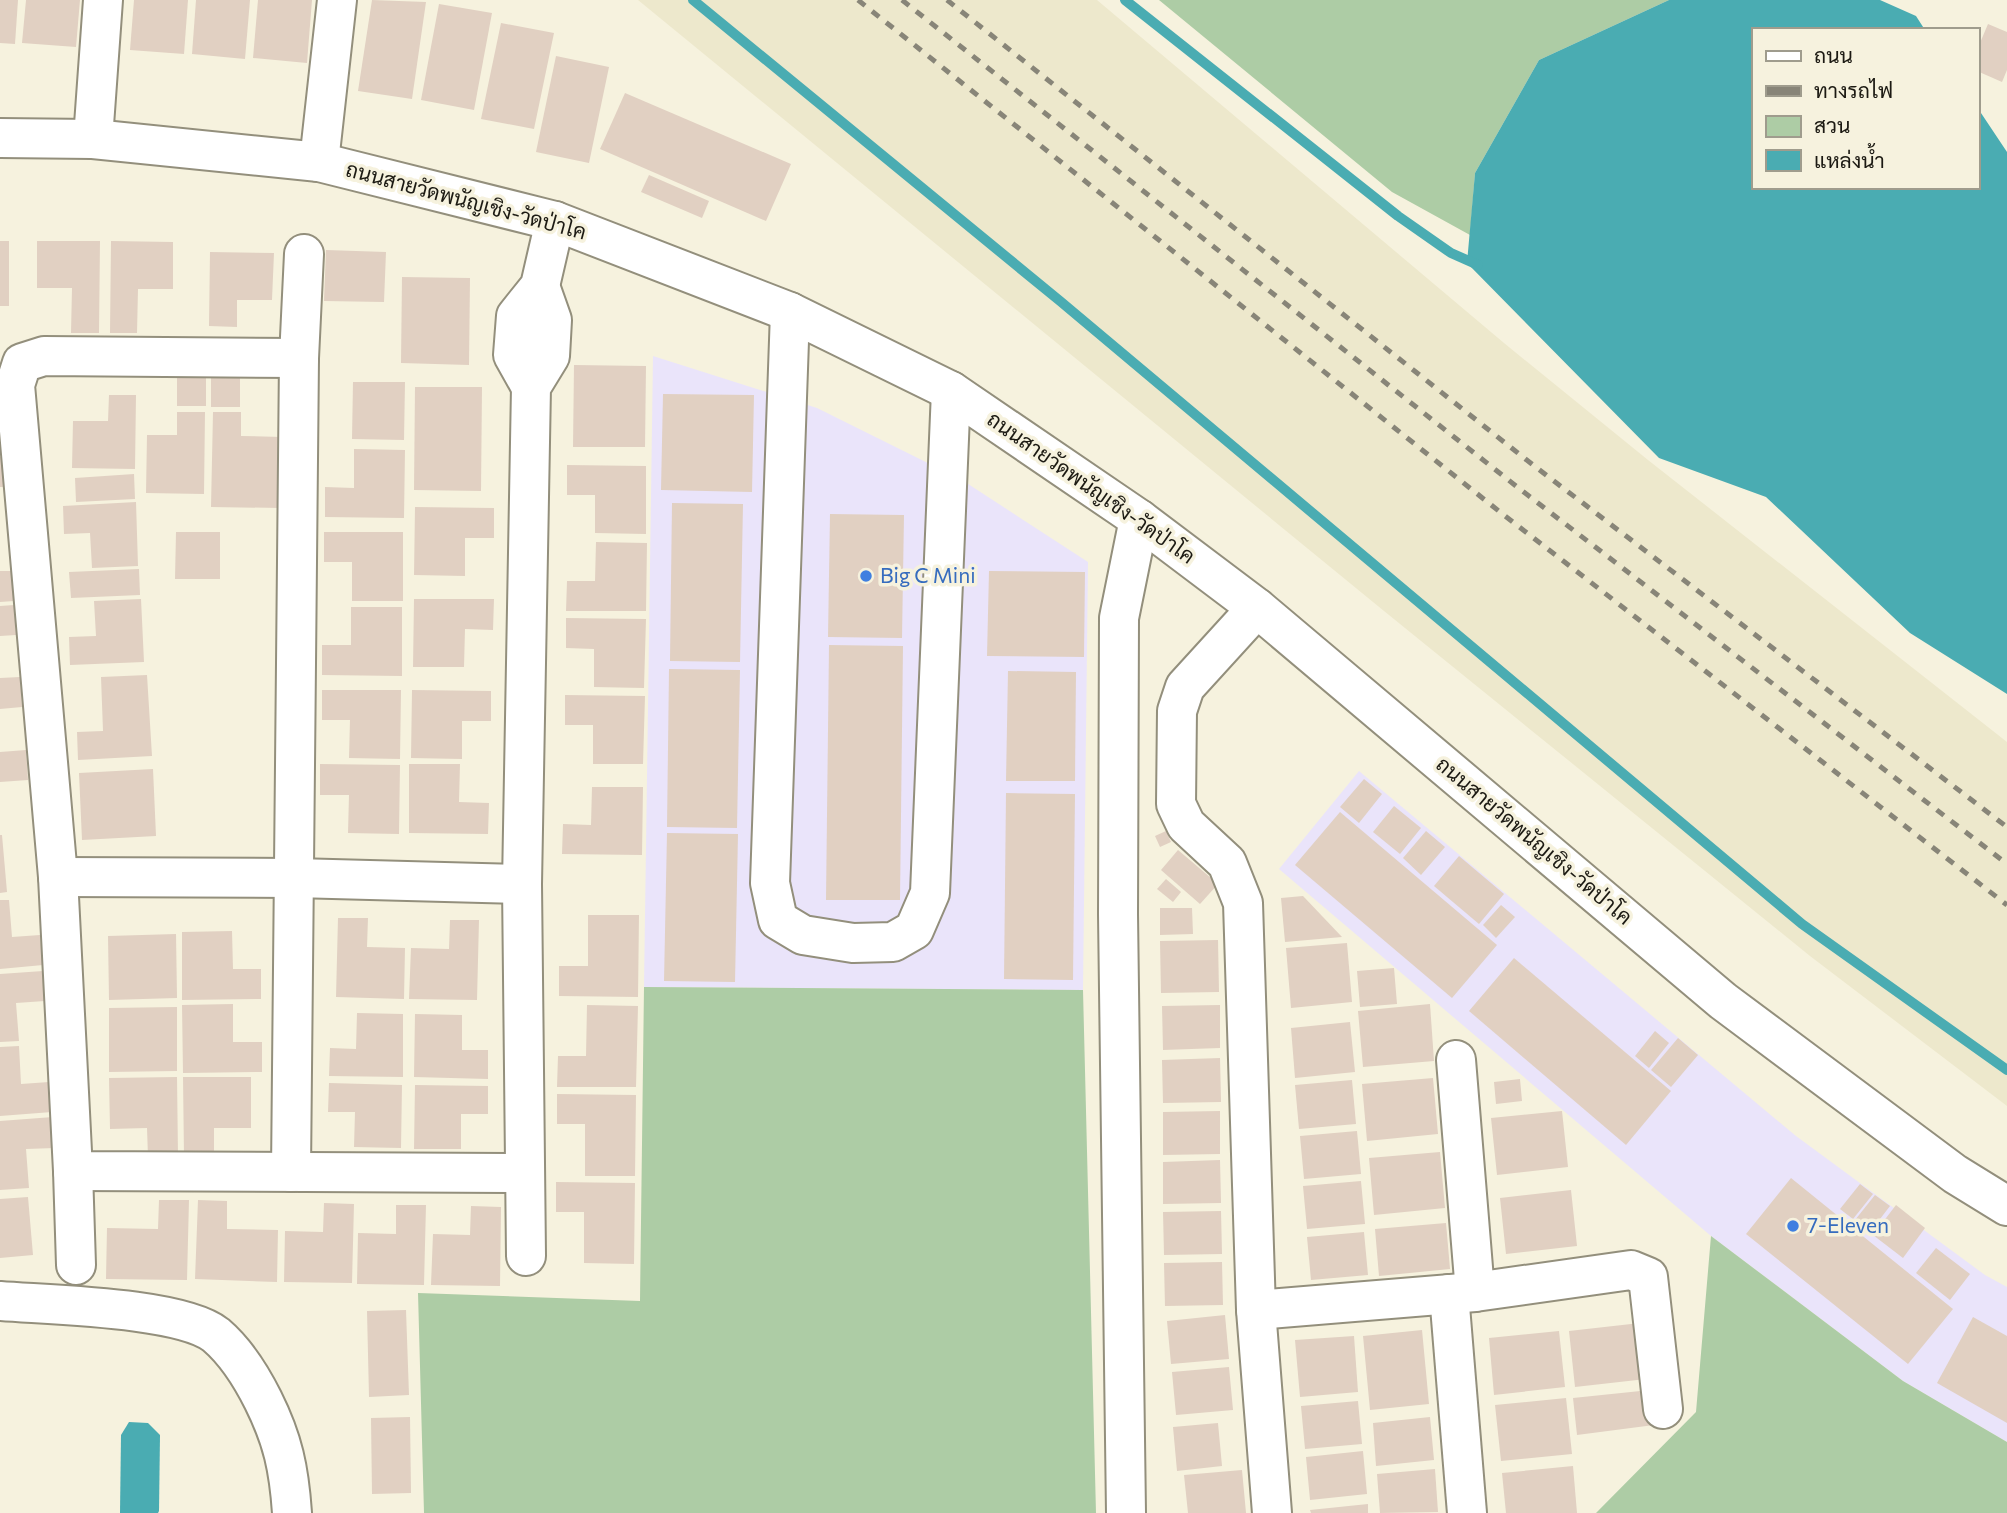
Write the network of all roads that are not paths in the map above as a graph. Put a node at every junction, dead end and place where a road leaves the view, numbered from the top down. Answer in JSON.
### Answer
{"nodes":[{"id":1,"x":103,"y":0,"type":"edge"},
{"id":2,"x":337,"y":0,"type":"edge"},
{"id":3,"x":0,"y":138,"type":"edge"},
{"id":4,"x":93,"y":139,"type":"junction"},
{"id":5,"x":318,"y":162,"type":"junction"},
{"id":6,"x":555,"y":221,"type":"junction"},
{"id":7,"x":304,"y":254,"type":"dead end"},
{"id":8,"x":790,"y":312,"type":"junction"},
{"id":9,"x":299,"y":358,"type":"junction"},
{"id":10,"x":951,"y":391,"type":"junction"},
{"id":11,"x":1139,"y":519,"type":"junction"},
{"id":12,"x":1257,"y":608,"type":"junction"},
{"id":13,"x":58,"y":877,"type":"junction"},
{"id":14,"x":295,"y":878,"type":"junction"},
{"id":15,"x":522,"y":884,"type":"junction"},
{"id":16,"x":1456,"y":1060,"type":"dead end"},
{"id":17,"x":73,"y":1171,"type":"junction"},
{"id":18,"x":291,"y":1172,"type":"junction"},
{"id":19,"x":524,"y":1173,"type":"junction"},
{"id":20,"x":2007,"y":1206,"type":"edge"},
{"id":21,"x":526,"y":1256,"type":"dead end"},
{"id":22,"x":76,"y":1265,"type":"dead end"},
{"id":23,"x":1462,"y":1293,"type":"junction"},
{"id":24,"x":0,"y":1301,"type":"edge"},
{"id":25,"x":1256,"y":1310,"type":"junction"},
{"id":26,"x":1663,"y":1409,"type":"dead end"},
{"id":27,"x":292,"y":1513,"type":"edge"},
{"id":28,"x":1126,"y":1513,"type":"edge"},
{"id":29,"x":1272,"y":1513,"type":"edge"},
{"id":30,"x":1467,"y":1513,"type":"edge"}],
"edges":[{"from":1,"to":4,"type":"street"},
{"from":2,"to":5,"type":"street"},
{"from":3,"to":4,"type":"street","name":"ถนนสายวัดพนัญเชิง-วัดป่าโค"},
{"from":4,"to":5,"type":"street","name":"ถนนสายวัดพนัญเชิง-วัดป่าโค"},
{"from":5,"to":6,"type":"street","name":"ถนนสายวัดพนัญเชิง-วัดป่าโค"},
{"from":6,"to":8,"type":"street","name":"ถนนสายวัดพนัญเชิง-วัดป่าโค"},
{"from":6,"to":15,"type":"street"},
{"from":7,"to":9,"type":"street"},
{"from":8,"to":10,"type":"street","name":"ถนนสายวัดพนัญเชิง-วัดป่าโค"},
{"from":8,"to":10,"type":"street"},
{"from":9,"to":13,"type":"street"},
{"from":9,"to":14,"type":"street"},
{"from":10,"to":11,"type":"street","name":"ถนนสายวัดพนัญเชิง-วัดป่าโค"},
{"from":11,"to":12,"type":"street","name":"ถนนสายวัดพนัญเชิง-วัดป่าโค"},
{"from":11,"to":28,"type":"street"},
{"from":12,"to":20,"type":"street","name":"ถนนสายวัดพนัญเชิง-วัดป่าโค"},
{"from":12,"to":25,"type":"street"},
{"from":13,"to":14,"type":"street"},
{"from":13,"to":17,"type":"street"},
{"from":14,"to":15,"type":"street"},
{"from":14,"to":18,"type":"street"},
{"from":15,"to":19,"type":"street"},
{"from":16,"to":23,"type":"street"},
{"from":17,"to":18,"type":"street"},
{"from":17,"to":22,"type":"street"},
{"from":18,"to":19,"type":"street"},
{"from":19,"to":21,"type":"street"},
{"from":23,"to":25,"type":"street"},
{"from":23,"to":26,"type":"street"},
{"from":23,"to":30,"type":"street"},
{"from":24,"to":27,"type":"street"},
{"from":25,"to":29,"type":"street"}]}
